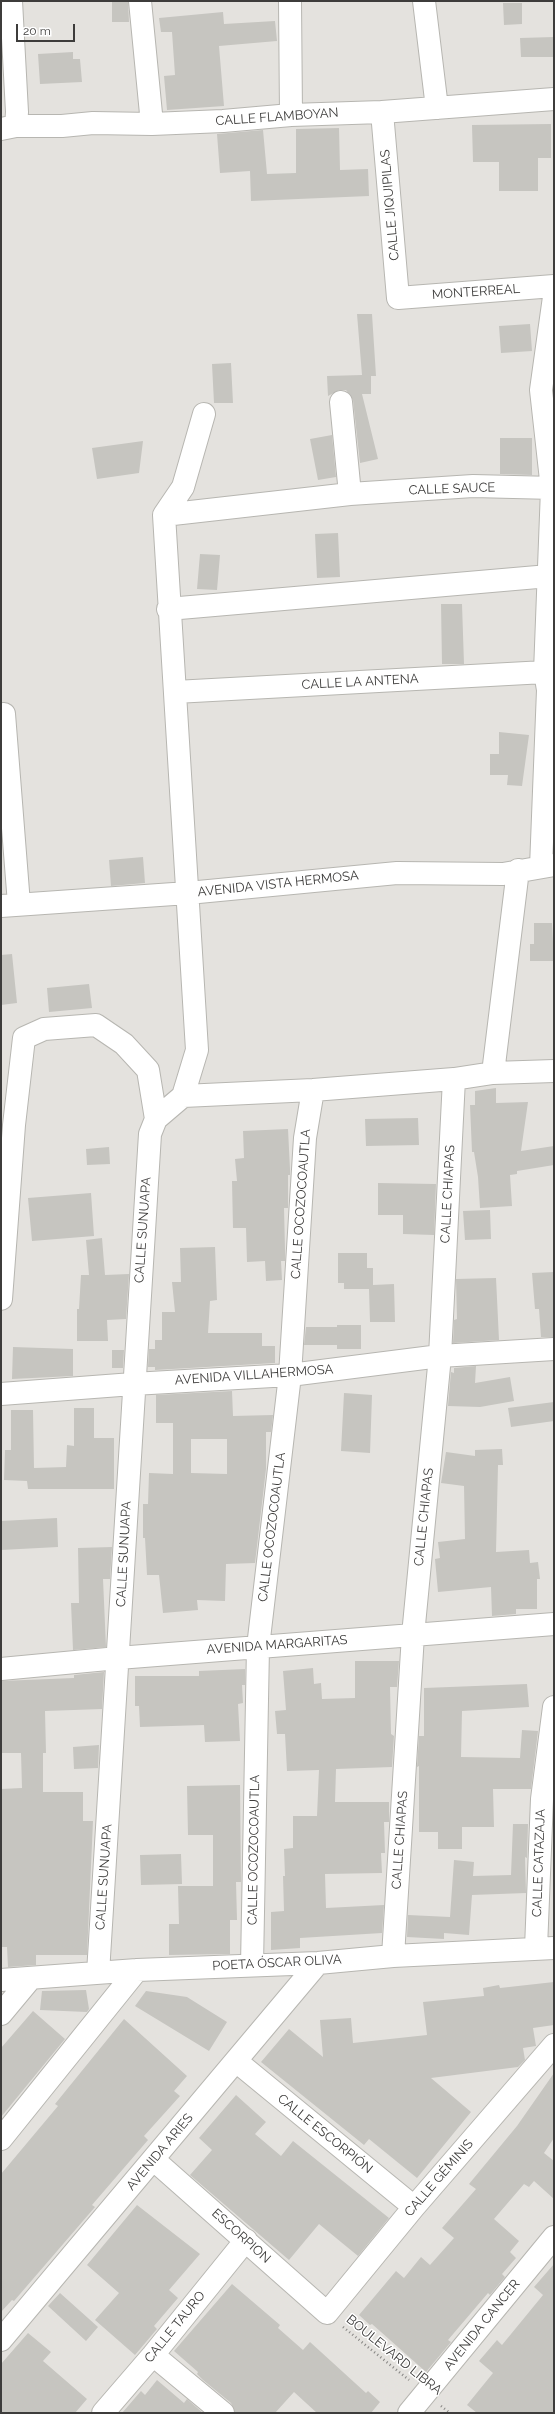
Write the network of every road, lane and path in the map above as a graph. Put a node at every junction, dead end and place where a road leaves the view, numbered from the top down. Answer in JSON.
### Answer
{"nodes":[{"id":1,"x":11,"y":1,"type":"edge"},
{"id":2,"x":140,"y":1,"type":"edge"},
{"id":3,"x":290,"y":1,"type":"edge"},
{"id":4,"x":424,"y":1,"type":"edge"},
{"id":5,"x":554,"y":99,"type":"edge"},
{"id":6,"x":437,"y":108,"type":"junction"},
{"id":7,"x":382,"y":112,"type":"junction"},
{"id":8,"x":291,"y":114,"type":"junction"},
{"id":9,"x":152,"y":124,"type":"junction"},
{"id":10,"x":9,"y":127,"type":"edge"},
{"id":11,"x":554,"y":286,"type":"edge"},
{"id":12,"x":554,"y":297,"type":"edge"},
{"id":13,"x":398,"y":298,"type":"joint"},
{"id":14,"x":341,"y":402,"type":"dead end"},
{"id":15,"x":204,"y":414,"type":"dead end"},
{"id":16,"x":553,"y":488,"type":"edge"},
{"id":17,"x":350,"y":494,"type":"junction"},
{"id":18,"x":164,"y":515,"type":"junction"},
{"id":19,"x":549,"y":576,"type":"junction"},
{"id":20,"x":168,"y":609,"type":"junction"},
{"id":21,"x":549,"y":684,"type":"edge"},
{"id":22,"x":175,"y":692,"type":"junction"},
{"id":23,"x":4,"y":714,"type":"dead end"},
{"id":24,"x":548,"y":866,"type":"edge"},
{"id":25,"x":518,"y":870,"type":"junction"},
{"id":26,"x":188,"y":894,"type":"junction"},
{"id":27,"x":10,"y":905,"type":"edge"},
{"id":28,"x":554,"y":1071,"type":"edge"},
{"id":29,"x":493,"y":1073,"type":"junction"},
{"id":30,"x":454,"y":1078,"type":"junction"},
{"id":31,"x":313,"y":1090,"type":"junction"},
{"id":32,"x":183,"y":1096,"type":"junction"},
{"id":33,"x":8,"y":1125,"type":"edge"},
{"id":34,"x":153,"y":1126,"type":"junction"},
{"id":35,"x":1,"y":1299,"type":"edge"},
{"id":36,"x":554,"y":1348,"type":"edge"},
{"id":37,"x":440,"y":1356,"type":"junction"},
{"id":38,"x":290,"y":1376,"type":"junction"},
{"id":39,"x":133,"y":1384,"type":"junction"},
{"id":40,"x":1,"y":1394,"type":"edge"},
{"id":41,"x":554,"y":1624,"type":"edge"},
{"id":42,"x":413,"y":1635,"type":"junction"},
{"id":43,"x":258,"y":1647,"type":"junction"},
{"id":44,"x":118,"y":1658,"type":"junction"},
{"id":45,"x":1,"y":1670,"type":"edge"},
{"id":46,"x":554,"y":1707,"type":"edge"},
{"id":47,"x":545,"y":1948,"type":"edge"},
{"id":48,"x":392,"y":1956,"type":"junction"},
{"id":49,"x":318,"y":1963,"type":"junction"},
{"id":50,"x":252,"y":1965,"type":"junction"},
{"id":51,"x":138,"y":1970,"type":"junction"},
{"id":52,"x":98,"y":1973,"type":"junction"},
{"id":53,"x":31,"y":1978,"type":"junction"},
{"id":54,"x":1,"y":1980,"type":"edge"},
{"id":55,"x":1,"y":2014,"type":"edge"},
{"id":56,"x":554,"y":2045,"type":"edge"},
{"id":57,"x":236,"y":2061,"type":"junction"},
{"id":58,"x":1,"y":2139,"type":"edge"},
{"id":59,"x":154,"y":2160,"type":"junction"},
{"id":60,"x":414,"y":2207,"type":"junction"},
{"id":61,"x":554,"y":2237,"type":"edge"},
{"id":62,"x":246,"y":2240,"type":"junction"},
{"id":63,"x":327,"y":2313,"type":"junction"},
{"id":64,"x":1,"y":2340,"type":"edge"},
{"id":65,"x":153,"y":2355,"type":"junction"},
{"id":66,"x":425,"y":2394,"type":"junction"},
{"id":67,"x":102,"y":2413,"type":"edge"},
{"id":68,"x":223,"y":2413,"type":"edge"},
{"id":69,"x":409,"y":2413,"type":"edge"},
{"id":70,"x":450,"y":2413,"type":"edge"}],
"edges":[{"from":1,"to":10,"type":"street"},
{"from":2,"to":9,"type":"street"},
{"from":3,"to":8,"type":"street"},
{"from":4,"to":6,"type":"street"},
{"from":5,"to":6,"type":"street","name":"CALLE FLAMBOYAN"},
{"from":6,"to":7,"type":"street","name":"CALLE FLAMBOYAN"},
{"from":7,"to":8,"type":"street","name":"CALLE FLAMBOYAN"},
{"from":7,"to":13,"type":"street","name":"CALLE JIQUIPILAS"},
{"from":8,"to":9,"type":"street","name":"CALLE FLAMBOYAN"},
{"from":9,"to":10,"type":"street","name":"CALLE FLAMBOYAN"},
{"from":11,"to":13,"type":"street","name":"MONTERREAL"},
{"from":12,"to":16,"type":"street"},
{"from":14,"to":17,"type":"street"},
{"from":15,"to":18,"type":"street"},
{"from":16,"to":17,"type":"street","name":"CALLE SAUCE"},
{"from":16,"to":19,"type":"street"},
{"from":17,"to":18,"type":"street","name":"CALLE SAUCE"},
{"from":18,"to":20,"type":"street"},
{"from":19,"to":20,"type":"street"},
{"from":19,"to":21,"type":"street"},
{"from":20,"to":22,"type":"street"},
{"from":21,"to":22,"type":"street","name":"CALLE LA ANTENA"},
{"from":21,"to":24,"type":"street"},
{"from":22,"to":26,"type":"street"},
{"from":23,"to":27,"type":"street"},
{"from":24,"to":25,"type":"street","name":"AVENIDA VISTA HERMOSA"},
{"from":25,"to":26,"type":"street","name":"AVENIDA VISTA HERMOSA"},
{"from":25,"to":29,"type":"street"},
{"from":26,"to":27,"type":"street","name":"AVENIDA VISTA HERMOSA"},
{"from":26,"to":32,"type":"street"},
{"from":28,"to":29,"type":"street"},
{"from":29,"to":30,"type":"street"},
{"from":30,"to":31,"type":"street"},
{"from":30,"to":37,"type":"street","name":"CALLE CHIAPAS"},
{"from":31,"to":32,"type":"street"},
{"from":31,"to":38,"type":"street","name":"CALLE OCOZOCOAUTLA"},
{"from":32,"to":34,"type":"street"},
{"from":33,"to":34,"type":"street","name":"CALLE SUNUAPA"},
{"from":33,"to":35,"type":"street"},
{"from":34,"to":39,"type":"street","name":"CALLE SUNUAPA"},
{"from":36,"to":37,"type":"street","name":"AVENIDA VILLAHERMOSA"},
{"from":37,"to":38,"type":"street","name":"AVENIDA VILLAHERMOSA"},
{"from":37,"to":42,"type":"street","name":"CALLE CHIAPAS"},
{"from":38,"to":39,"type":"street","name":"AVENIDA VILLAHERMOSA"},
{"from":38,"to":43,"type":"street","name":"CALLE OCOZOCOAUTLA"},
{"from":39,"to":40,"type":"street","name":"AVENIDA VILLAHERMOSA"},
{"from":39,"to":44,"type":"street","name":"CALLE SUNUAPA"},
{"from":41,"to":42,"type":"street","name":"AVENIDA MARGARITAS"},
{"from":42,"to":43,"type":"street","name":"AVENIDA MARGARITAS"},
{"from":42,"to":48,"type":"street","name":"CALLE CHIAPAS"},
{"from":43,"to":44,"type":"street","name":"AVENIDA MARGARITAS"},
{"from":43,"to":50,"type":"street","name":"CALLE OCOZOCOAUTLA"},
{"from":44,"to":45,"type":"street","name":"AVENIDA MARGARITAS"},
{"from":44,"to":52,"type":"street","name":"CALLE SUNUAPA"},
{"from":46,"to":47,"type":"street","name":"CALLE CATAZAJA"},
{"from":47,"to":48,"type":"street","name":"POETA ÓSCAR OLIVA"},
{"from":48,"to":49,"type":"street","name":"POETA ÓSCAR OLIVA"},
{"from":49,"to":50,"type":"street","name":"POETA ÓSCAR OLIVA"},
{"from":49,"to":57,"type":"street","name":"AVENIDA ARIES"},
{"from":50,"to":51,"type":"street","name":"POETA ÓSCAR OLIVA"},
{"from":51,"to":52,"type":"street","name":"POETA ÓSCAR OLIVA"},
{"from":51,"to":58,"type":"street"},
{"from":52,"to":53,"type":"street","name":"POETA ÓSCAR OLIVA"},
{"from":53,"to":54,"type":"street","name":"POETA ÓSCAR OLIVA"},
{"from":53,"to":55,"type":"street"},
{"from":56,"to":60,"type":"street","name":"CALLE GÉMINIS"},
{"from":57,"to":59,"type":"street","name":"AVENIDA ARIES"},
{"from":57,"to":60,"type":"street","name":"CALLE ESCORPIÓN"},
{"from":59,"to":62,"type":"street","name":"ESCORPION"},
{"from":59,"to":64,"type":"street","name":"AVENIDA ARIES"},
{"from":60,"to":63,"type":"street","name":"CALLE GÉMINIS"},
{"from":61,"to":66,"type":"street","name":"AVENIDA CANCER"},
{"from":62,"to":63,"type":"street","name":"ESCORPION"},
{"from":62,"to":65,"type":"street","name":"CALLE TAURO"},
{"from":63,"to":66,"type":"path","name":"BOULEVARD LIBRA"},
{"from":65,"to":67,"type":"street","name":"CALLE TAURO"},
{"from":65,"to":68,"type":"street"},
{"from":66,"to":69,"type":"street","name":"AVENIDA CANCER"},
{"from":66,"to":70,"type":"path","name":"BOULEVARD LIBRA"}]}
